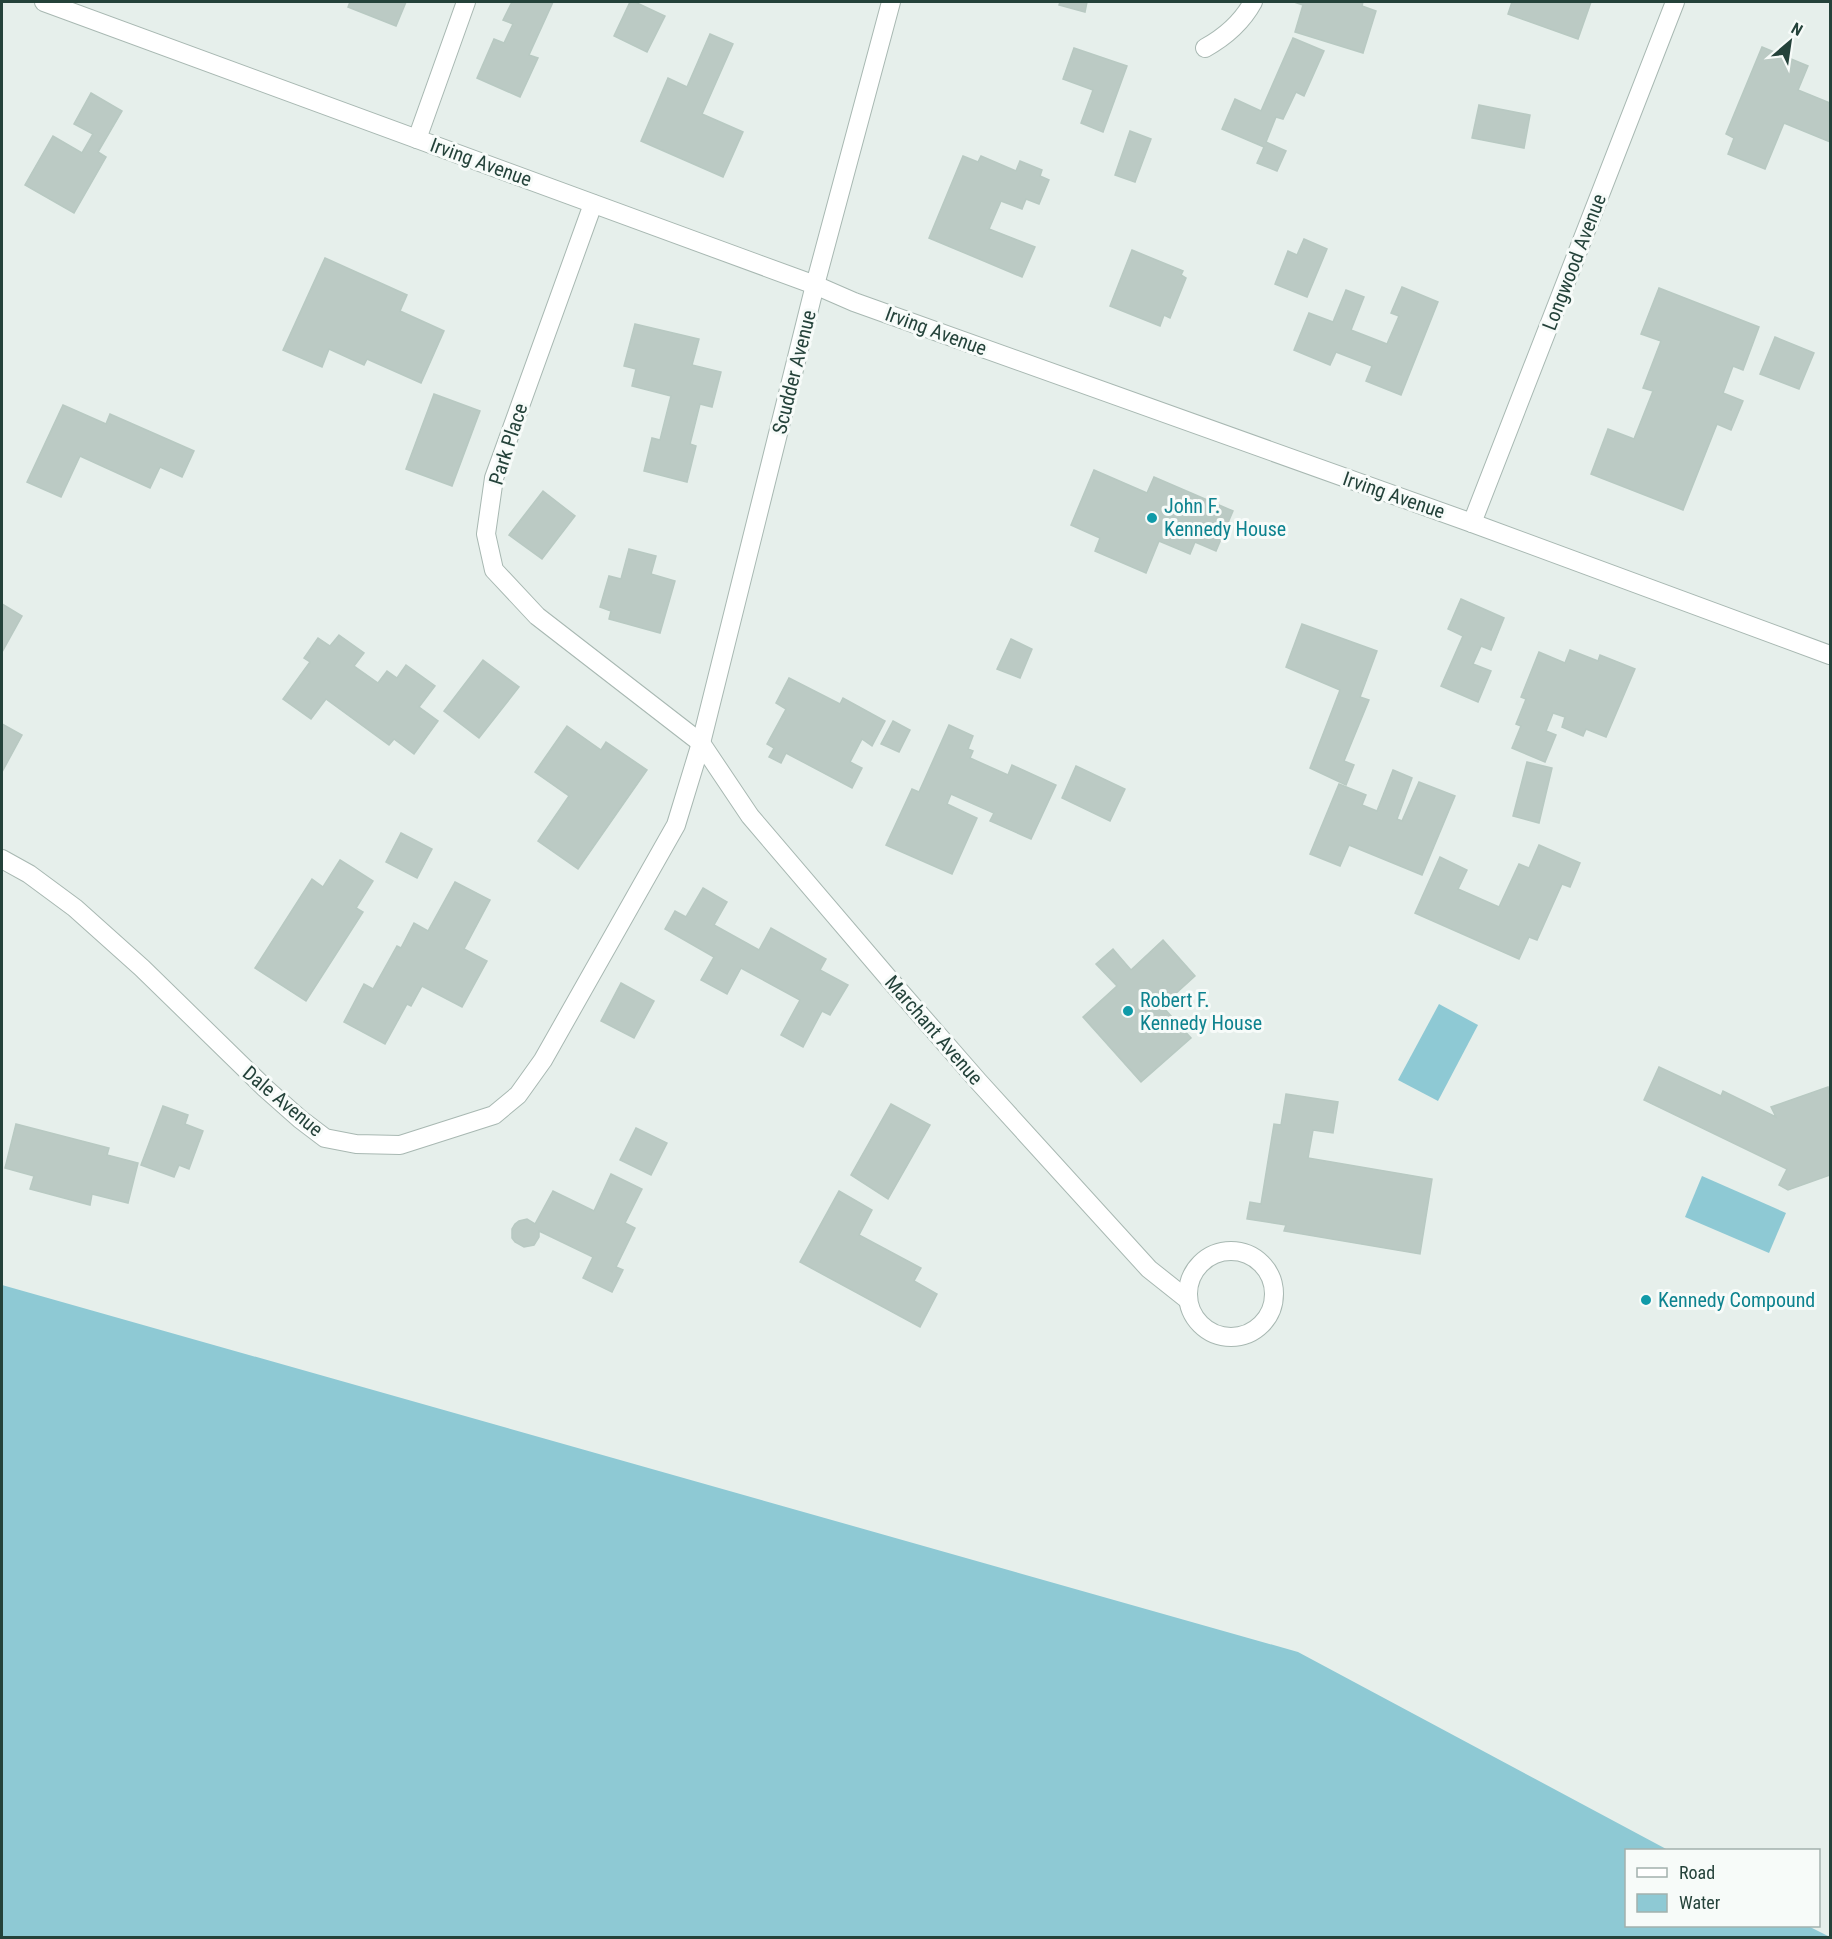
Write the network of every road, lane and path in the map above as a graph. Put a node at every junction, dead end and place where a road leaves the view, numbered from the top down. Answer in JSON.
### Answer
{"nodes":[{"id":1,"x":44,"y":2,"type":"edge"},
{"id":2,"x":466,"y":2,"type":"edge"},
{"id":3,"x":891,"y":2,"type":"edge"},
{"id":4,"x":1253,"y":2,"type":"edge"},
{"id":5,"x":1675,"y":2,"type":"edge"},
{"id":6,"x":1205,"y":48,"type":"dead end"},
{"id":7,"x":417,"y":139,"type":"junction"},
{"id":8,"x":593,"y":204,"type":"junction"},
{"id":9,"x":816,"y":285,"type":"junction"},
{"id":10,"x":1472,"y":523,"type":"junction"},
{"id":11,"x":1830,"y":655,"type":"edge"},
{"id":12,"x":701,"y":743,"type":"junction"},
{"id":13,"x":2,"y":859,"type":"edge"},
{"id":14,"x":1188,"y":1300,"type":"junction"}],
"edges":[{"from":1,"to":7,"type":"street","name":"Irving Avenue"},
{"from":2,"to":7,"type":"street"},
{"from":3,"to":9,"type":"street","name":"Scudder Avenue"},
{"from":4,"to":6,"type":"street"},
{"from":5,"to":10,"type":"street","name":"Longwood Avenue"},
{"from":7,"to":8,"type":"street","name":"Irving Avenue"},
{"from":8,"to":9,"type":"street","name":"Irving Avenue"},
{"from":8,"to":12,"type":"street","name":"Park Place"},
{"from":9,"to":10,"type":"street","name":"Irving Avenue"},
{"from":9,"to":12,"type":"street","name":"Scudder Avenue"},
{"from":10,"to":11,"type":"street","name":"Irving Avenue"},
{"from":12,"to":13,"type":"street","name":"Dale Avenue"},
{"from":12,"to":14,"type":"street","name":"Marchant Avenue"},
{"from":14,"to":14,"type":"street","name":"Marchant Avenue"}]}
